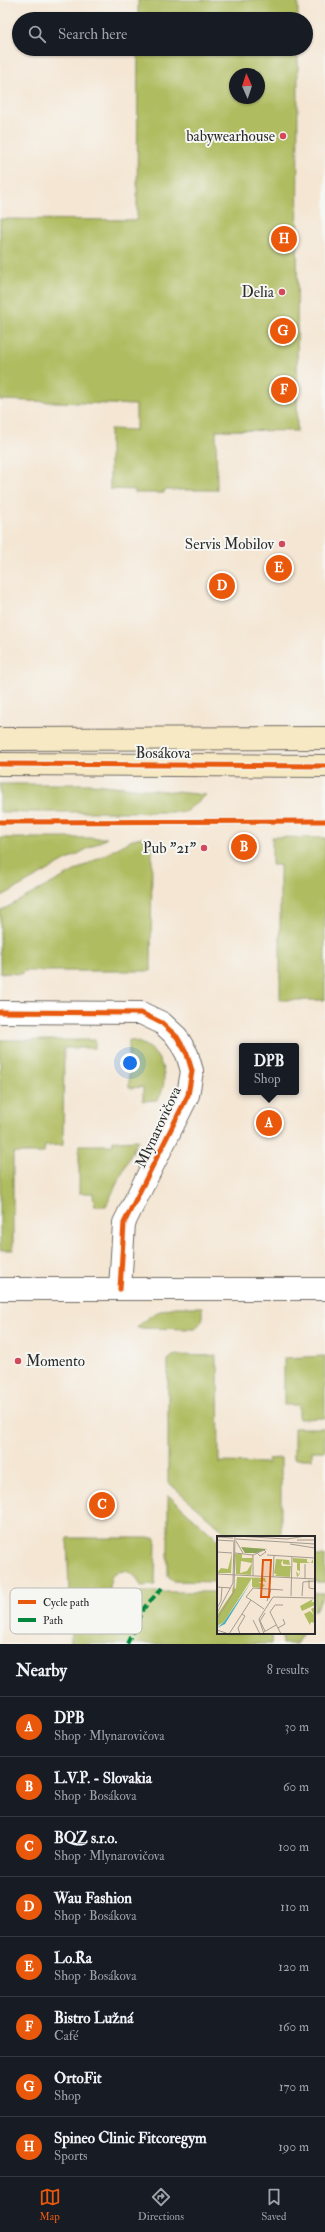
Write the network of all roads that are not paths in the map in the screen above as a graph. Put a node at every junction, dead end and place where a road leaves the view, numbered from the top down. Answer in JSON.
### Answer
{"nodes":[{"id":1,"x":325,"y":738,"type":"edge"},
{"id":2,"x":0,"y":739,"type":"edge"},
{"id":3,"x":0,"y":764,"type":"edge"},
{"id":4,"x":325,"y":766,"type":"edge"},
{"id":5,"x":0,"y":1012,"type":"edge"},
{"id":6,"x":0,"y":1288,"type":"edge"},
{"id":7,"x":120,"y":1289,"type":"junction"},
{"id":8,"x":325,"y":1289,"type":"edge"}],
"edges":[{"from":1,"to":2,"type":"street","name":"Bosákova"},
{"from":3,"to":4,"type":"street","name":"Bosákova"},
{"from":5,"to":7,"type":"street","name":"Mlynarovičova"},
{"from":6,"to":7,"type":"street"},
{"from":7,"to":8,"type":"street"}]}
